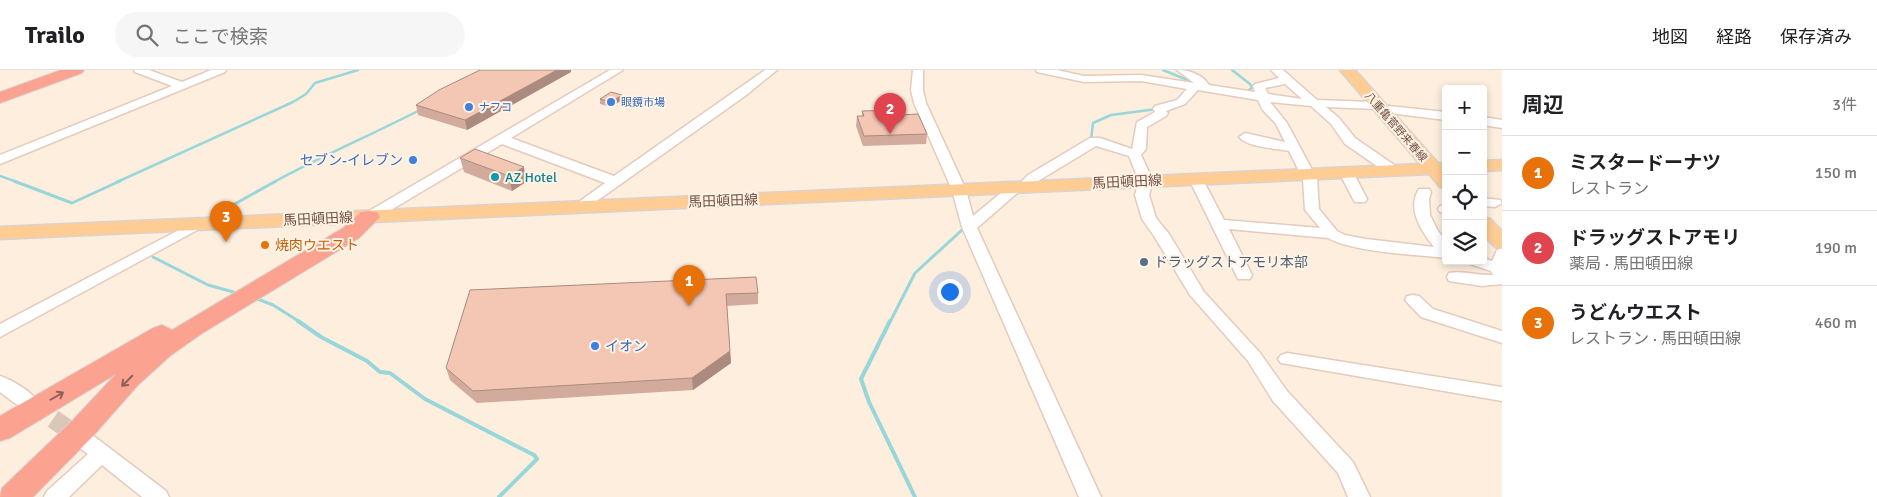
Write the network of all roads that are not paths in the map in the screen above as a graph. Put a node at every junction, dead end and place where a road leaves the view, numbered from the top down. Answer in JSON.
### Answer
{"nodes":[{"id":1,"x":73,"y":70,"type":"edge"},
{"id":2,"x":138,"y":70,"type":"edge"},
{"id":3,"x":221,"y":70,"type":"edge"},
{"id":4,"x":618,"y":70,"type":"edge"},
{"id":5,"x":772,"y":70,"type":"edge"},
{"id":6,"x":918,"y":70,"type":"edge"},
{"id":7,"x":1041,"y":70,"type":"edge"},
{"id":8,"x":1182,"y":70,"type":"edge"},
{"id":9,"x":1276,"y":70,"type":"edge"},
{"id":10,"x":1347,"y":70,"type":"edge"},
{"id":11,"x":1130,"y":74,"type":"edge"},
{"id":12,"x":1286,"y":80,"type":"junction"},
{"id":13,"x":182,"y":86,"type":"junction"},
{"id":14,"x":1194,"y":87,"type":"junction"},
{"id":15,"x":0,"y":98,"type":"edge"},
{"id":16,"x":1259,"y":101,"type":"junction"},
{"id":17,"x":1318,"y":104,"type":"junction"},
{"id":18,"x":1378,"y":107,"type":"junction"},
{"id":19,"x":1442,"y":115,"type":"edge"},
{"id":20,"x":1487,"y":122,"type":"edge"},
{"id":21,"x":1502,"y":124,"type":"edge"},
{"id":22,"x":1245,"y":137,"type":"dead end"},
{"id":23,"x":501,"y":139,"type":"junction"},
{"id":24,"x":1294,"y":148,"type":"junction"},
{"id":25,"x":1134,"y":154,"type":"junction"},
{"id":26,"x":0,"y":160,"type":"edge"},
{"id":27,"x":1502,"y":165,"type":"edge"},
{"id":28,"x":1487,"y":166,"type":"edge"},
{"id":29,"x":1439,"y":168,"type":"edge"},
{"id":30,"x":1392,"y":170,"type":"junction"},
{"id":31,"x":1346,"y":172,"type":"junction"},
{"id":32,"x":1307,"y":173,"type":"junction"},
{"id":33,"x":1196,"y":178,"type":"junction"},
{"id":34,"x":1146,"y":181,"type":"junction"},
{"id":35,"x":616,"y":182,"type":"junction"},
{"id":36,"x":1024,"y":187,"type":"junction"},
{"id":37,"x":959,"y":190,"type":"junction"},
{"id":38,"x":1424,"y":192,"type":"dead end"},
{"id":39,"x":1360,"y":199,"type":"dead end"},
{"id":40,"x":579,"y":207,"type":"junction"},
{"id":41,"x":369,"y":217,"type":"junction"},
{"id":42,"x":1219,"y":224,"type":"junction"},
{"id":43,"x":196,"y":225,"type":"junction"},
{"id":44,"x":969,"y":227,"type":"junction"},
{"id":45,"x":1487,"y":227,"type":"edge"},
{"id":46,"x":0,"y":234,"type":"edge"},
{"id":47,"x":1333,"y":234,"type":"junction"},
{"id":48,"x":1502,"y":243,"type":"edge"},
{"id":49,"x":1442,"y":246,"type":"edge"},
{"id":50,"x":1442,"y":251,"type":"edge"},
{"id":51,"x":1487,"y":265,"type":"edge"},
{"id":52,"x":1501,"y":269,"type":"edge"},
{"id":53,"x":1244,"y":275,"type":"dead end"},
{"id":54,"x":1455,"y":277,"type":"dead end"},
{"id":55,"x":1413,"y":300,"type":"dead end"},
{"id":56,"x":0,"y":331,"type":"edge"},
{"id":57,"x":1502,"y":337,"type":"edge"},
{"id":58,"x":1287,"y":358,"type":"dead end"},
{"id":59,"x":0,"y":383,"type":"edge"},
{"id":60,"x":1502,"y":394,"type":"edge"},
{"id":61,"x":28,"y":402,"type":"tunnel mouth"},
{"id":62,"x":0,"y":430,"type":"edge"},
{"id":63,"x":13,"y":497,"type":"edge"},
{"id":64,"x":55,"y":497,"type":"edge"},
{"id":65,"x":158,"y":497,"type":"edge"},
{"id":66,"x":1090,"y":497,"type":"edge"},
{"id":67,"x":1359,"y":497,"type":"edge"}],
"edges":[{"from":1,"to":15,"type":"highway"},
{"from":2,"to":13,"type":"street"},
{"from":3,"to":13,"type":"street"},
{"from":4,"to":23,"type":"street"},
{"from":5,"to":35,"type":"street"},
{"from":6,"to":37,"type":"street"},
{"from":7,"to":11,"type":"street"},
{"from":8,"to":14,"type":"street"},
{"from":9,"to":12,"type":"street"},
{"from":10,"to":18,"type":"main road","name":"八重亀菅野来春線"},
{"from":11,"to":14,"type":"street"},
{"from":12,"to":16,"type":"street"},
{"from":12,"to":17,"type":"street"},
{"from":13,"to":26,"type":"street"},
{"from":14,"to":16,"type":"street"},
{"from":14,"to":25,"type":"street"},
{"from":16,"to":17,"type":"street"},
{"from":16,"to":24,"type":"street"},
{"from":17,"to":18,"type":"street"},
{"from":17,"to":30,"type":"street"},
{"from":18,"to":19,"type":"street"},
{"from":18,"to":29,"type":"main road","name":"八重亀菅野来春線"},
{"from":20,"to":21,"type":"street"},
{"from":22,"to":24,"type":"street"},
{"from":23,"to":35,"type":"street"},
{"from":23,"to":41,"type":"street"},
{"from":24,"to":32,"type":"street"},
{"from":25,"to":34,"type":"street"},
{"from":25,"to":36,"type":"street"},
{"from":27,"to":28,"type":"main road"},
{"from":29,"to":30,"type":"main road","name":"馬田頓田線"},
{"from":30,"to":31,"type":"main road","name":"馬田頓田線"},
{"from":31,"to":32,"type":"main road","name":"馬田頓田線"},
{"from":31,"to":39,"type":"street"},
{"from":32,"to":33,"type":"main road","name":"馬田頓田線"},
{"from":32,"to":47,"type":"street"},
{"from":33,"to":34,"type":"main road","name":"馬田頓田線"},
{"from":33,"to":42,"type":"street"},
{"from":34,"to":36,"type":"main road","name":"馬田頓田線"},
{"from":34,"to":67,"type":"street"},
{"from":35,"to":40,"type":"street"},
{"from":36,"to":37,"type":"main road","name":"馬田頓田線"},
{"from":36,"to":44,"type":"street"},
{"from":37,"to":40,"type":"main road","name":"馬田頓田線"},
{"from":37,"to":44,"type":"street"},
{"from":38,"to":49,"type":"street"},
{"from":40,"to":41,"type":"main road","name":"馬田頓田線"},
{"from":41,"to":43,"type":"main road","name":"馬田頓田線"},
{"from":62,"to":41,"type":"highway","one_way":true},
{"from":41,"to":63,"type":"highway","one_way":true},
{"from":42,"to":47,"type":"street"},
{"from":42,"to":53,"type":"street"},
{"from":43,"to":46,"type":"main road","name":"馬田頓田線"},
{"from":43,"to":56,"type":"street"},
{"from":44,"to":66,"type":"street"},
{"from":45,"to":48,"type":"main road"},
{"from":47,"to":50,"type":"street"},
{"from":51,"to":52,"type":"street"},
{"from":52,"to":54,"type":"street"},
{"from":55,"to":57,"type":"street"},
{"from":58,"to":60,"type":"street"},
{"from":59,"to":61,"type":"street"},
{"from":64,"to":65,"type":"street"}]}
